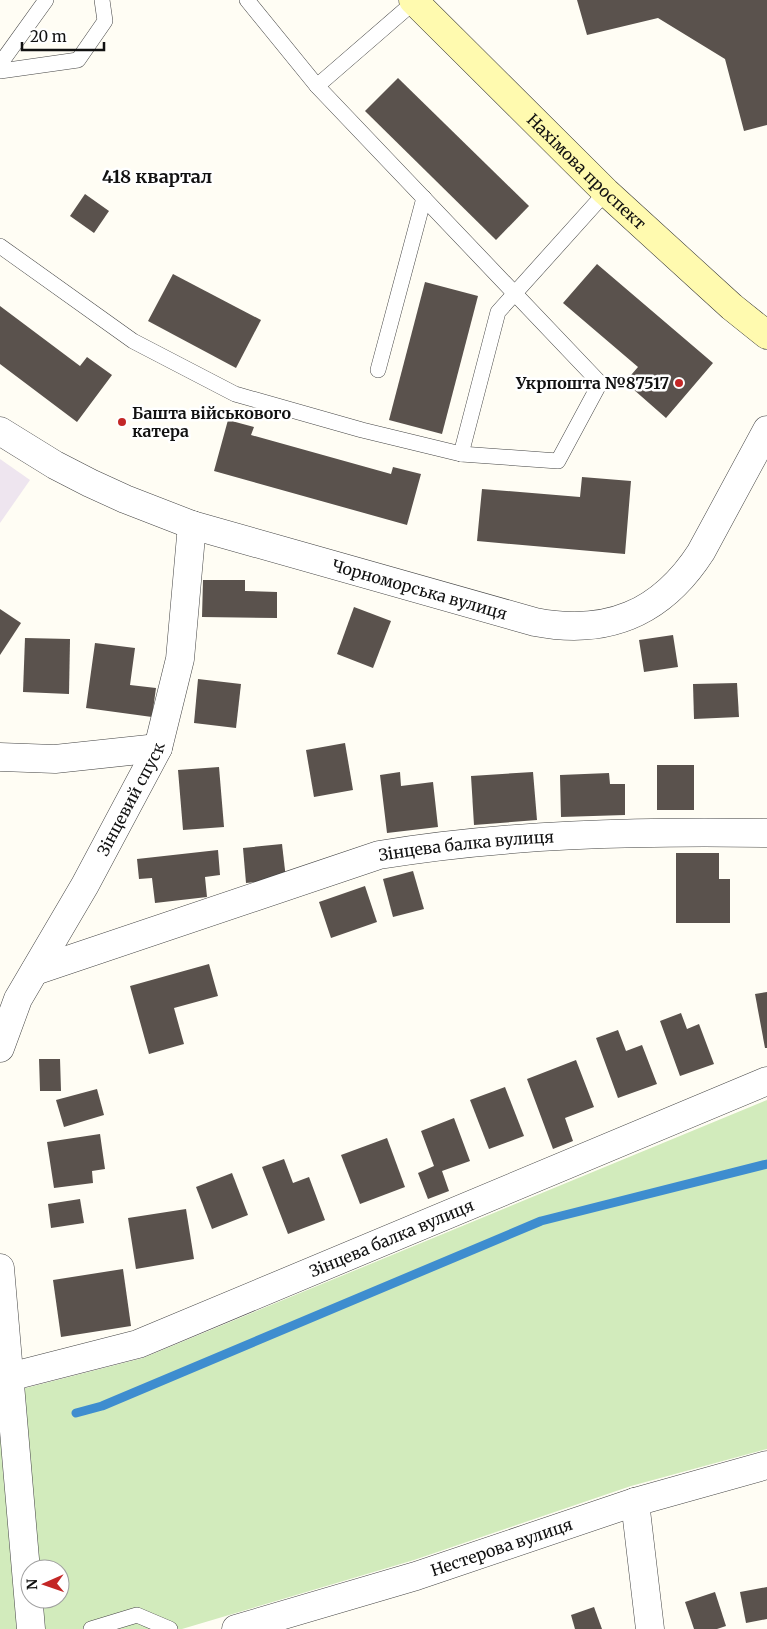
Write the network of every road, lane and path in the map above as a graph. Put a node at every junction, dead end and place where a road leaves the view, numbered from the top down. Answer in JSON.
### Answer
{"nodes":[{"id":1,"x":46,"y":0,"type":"edge"},
{"id":2,"x":102,"y":0,"type":"edge"},
{"id":3,"x":247,"y":0,"type":"edge"},
{"id":4,"x":413,"y":1,"type":"edge"},
{"id":5,"x":0,"y":64,"type":"edge"},
{"id":6,"x":0,"y":70,"type":"edge"},
{"id":7,"x":317,"y":86,"type":"junction"},
{"id":8,"x":606,"y":192,"type":"junction"},
{"id":9,"x":424,"y":198,"type":"junction"},
{"id":10,"x":0,"y":246,"type":"edge"},
{"id":11,"x":515,"y":294,"type":"junction"},
{"id":12,"x":767,"y":335,"type":"edge"},
{"id":13,"x":378,"y":370,"type":"dead end"},
{"id":14,"x":767,"y":430,"type":"edge"},
{"id":15,"x":0,"y":431,"type":"edge"},
{"id":16,"x":461,"y":454,"type":"junction"},
{"id":17,"x":192,"y":525,"type":"junction"},
{"id":18,"x":158,"y":748,"type":"junction"},
{"id":19,"x":0,"y":757,"type":"edge"},
{"id":20,"x":767,"y":833,"type":"edge"},
{"id":21,"x":35,"y":970,"type":"junction"},
{"id":22,"x":0,"y":1048,"type":"edge"},
{"id":23,"x":767,"y":1081,"type":"edge"},
{"id":24,"x":0,"y":1268,"type":"edge"},
{"id":25,"x":9,"y":1377,"type":"junction"},
{"id":26,"x":767,"y":1465,"type":"edge"},
{"id":27,"x":635,"y":1502,"type":"junction"},
{"id":28,"x":31,"y":1629,"type":"edge"},
{"id":29,"x":91,"y":1629,"type":"edge"},
{"id":30,"x":170,"y":1629,"type":"edge"},
{"id":31,"x":236,"y":1629,"type":"edge"},
{"id":32,"x":650,"y":1629,"type":"edge"}],
"edges":[{"from":1,"to":5,"type":"lane"},
{"from":2,"to":6,"type":"lane"},
{"from":3,"to":7,"type":"lane"},
{"from":4,"to":7,"type":"lane"},
{"from":4,"to":8,"type":"main road","name":"Нахімова проспект"},
{"from":7,"to":9,"type":"lane"},
{"from":8,"to":11,"type":"lane"},
{"from":8,"to":12,"type":"main road","name":"Нахімова проспект"},
{"from":9,"to":11,"type":"lane"},
{"from":9,"to":13,"type":"lane"},
{"from":10,"to":16,"type":"lane"},
{"from":11,"to":16,"type":"lane"},
{"from":11,"to":16,"type":"lane"},
{"from":14,"to":17,"type":"street","name":"Чорноморська вулиця"},
{"from":15,"to":17,"type":"street","name":"Чорноморська вулиця"},
{"from":17,"to":18,"type":"street","name":"Зінцевий спуск"},
{"from":18,"to":19,"type":"street"},
{"from":18,"to":21,"type":"street","name":"Зінцевий спуск"},
{"from":20,"to":21,"type":"street","name":"Зінцева балка вулиця"},
{"from":21,"to":22,"type":"street","name":"Зінцевий спуск"},
{"from":23,"to":25,"type":"street","name":"Зінцева балка вулиця"},
{"from":24,"to":25,"type":"street"},
{"from":25,"to":28,"type":"street"},
{"from":26,"to":27,"type":"street","name":"Нестерова вулиця"},
{"from":27,"to":31,"type":"street","name":"Нестерова вулиця"},
{"from":27,"to":32,"type":"street"},
{"from":29,"to":30,"type":"lane"}]}
